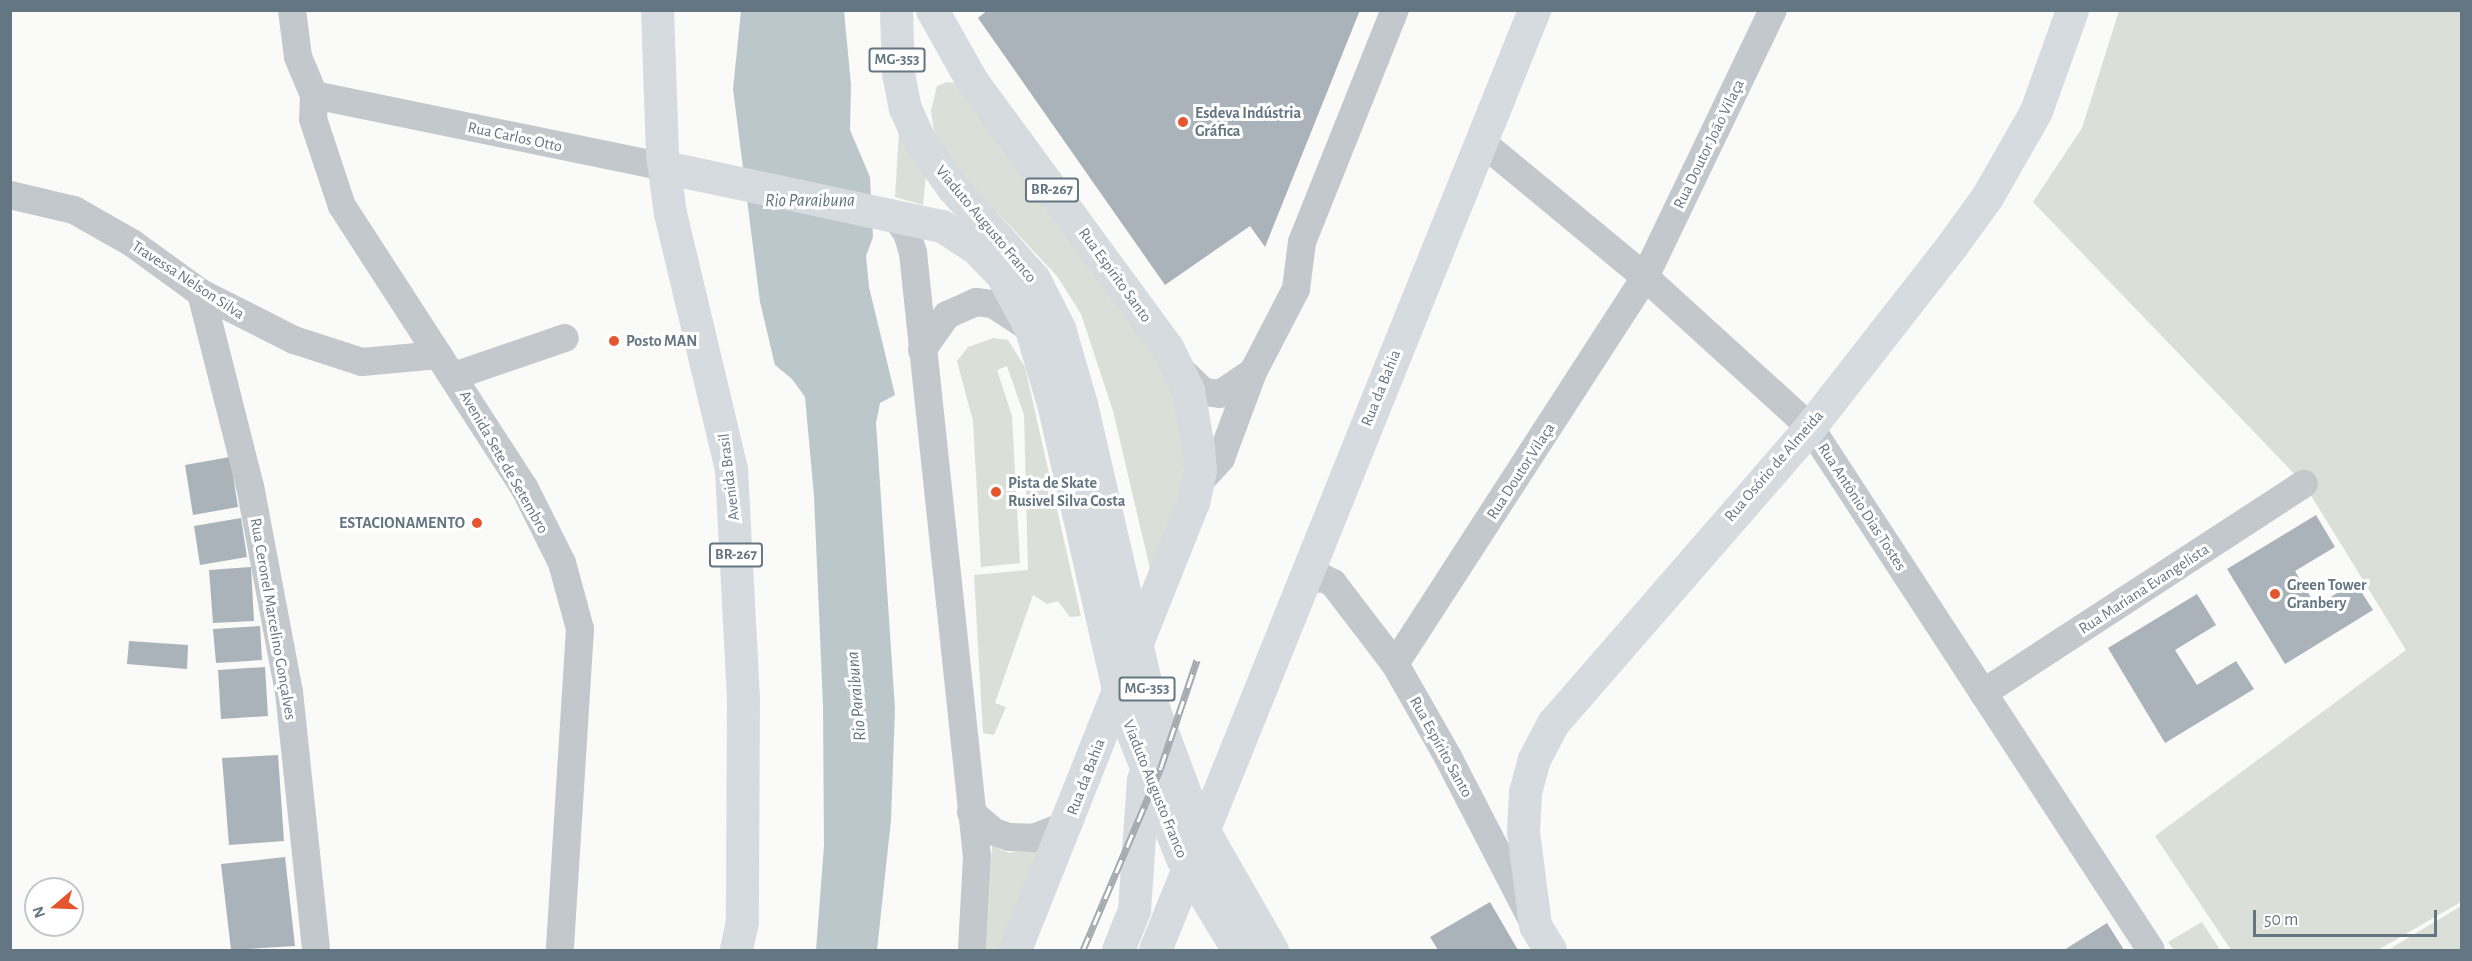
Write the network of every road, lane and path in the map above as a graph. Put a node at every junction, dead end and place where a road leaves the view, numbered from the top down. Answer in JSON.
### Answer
{"nodes":[{"id":1,"x":292,"y":10,"type":"edge"},
{"id":2,"x":657,"y":10,"type":"edge"},
{"id":3,"x":896,"y":10,"type":"edge"},
{"id":4,"x":932,"y":10,"type":"edge"},
{"id":5,"x":1395,"y":10,"type":"edge"},
{"id":6,"x":1534,"y":10,"type":"edge"},
{"id":7,"x":1773,"y":10,"type":"edge"},
{"id":8,"x":2072,"y":10,"type":"edge"},
{"id":9,"x":314,"y":95,"type":"junction"},
{"id":10,"x":1483,"y":143,"type":"junction"},
{"id":11,"x":664,"y":167,"type":"junction"},
{"id":12,"x":715,"y":179,"type":"joint"},
{"id":13,"x":10,"y":195,"type":"edge"},
{"id":14,"x":885,"y":214,"type":"junction"},
{"id":15,"x":1645,"y":276,"type":"junction"},
{"id":16,"x":201,"y":293,"type":"junction"},
{"id":17,"x":1031,"y":329,"type":"junction"},
{"id":18,"x":565,"y":338,"type":"dead end"},
{"id":19,"x":922,"y":350,"type":"junction"},
{"id":20,"x":446,"y":366,"type":"junction"},
{"id":21,"x":1177,"y":366,"type":"junction"},
{"id":22,"x":1254,"y":372,"type":"junction"},
{"id":23,"x":1067,"y":406,"type":"junction"},
{"id":24,"x":1810,"y":427,"type":"junction"},
{"id":25,"x":2304,"y":484,"type":"dead end"},
{"id":26,"x":1195,"y":494,"type":"junction"},
{"id":27,"x":1302,"y":581,"type":"junction"},
{"id":28,"x":1395,"y":664,"type":"junction"},
{"id":29,"x":1983,"y":693,"type":"junction"},
{"id":30,"x":1143,"y":767,"type":"junction"},
{"id":31,"x":971,"y":812,"type":"junction"},
{"id":32,"x":1067,"y":825,"type":"junction"},
{"id":33,"x":1542,"y":938,"type":"edge"},
{"id":34,"x":316,"y":951,"type":"edge"},
{"id":35,"x":560,"y":951,"type":"edge"},
{"id":36,"x":736,"y":951,"type":"edge"},
{"id":37,"x":972,"y":951,"type":"edge"},
{"id":38,"x":1015,"y":951,"type":"edge"},
{"id":39,"x":1118,"y":951,"type":"edge"},
{"id":40,"x":1155,"y":951,"type":"edge"},
{"id":41,"x":1238,"y":951,"type":"edge"},
{"id":42,"x":1272,"y":951,"type":"edge"},
{"id":43,"x":2151,"y":951,"type":"edge"}],
"edges":[{"from":1,"to":9,"type":"street","name":"Avenida Sete de Setembro"},
{"from":2,"to":11,"type":"main road","name":"Avenida Brasil","number":"BR-267"},
{"from":3,"to":23,"type":"main road","name":"Viaduto Augusto Franco","number":"MG-353"},
{"from":4,"to":21,"type":"main road","name":"Rua Espírito Santo","number":"BR-267"},
{"from":5,"to":22,"type":"street","name":"Rua da Bahia"},
{"from":6,"to":10,"type":"main road","name":"Rua da Bahia"},
{"from":7,"to":15,"type":"street","name":"Rua Doutor João Vilaça"},
{"from":8,"to":24,"type":"main road","name":"Rua Osório de Almeida"},
{"from":9,"to":11,"type":"street","name":"Rua Carlos Otto"},
{"from":9,"to":20,"type":"street","name":"Avenida Sete de Setembro"},
{"from":10,"to":15,"type":"street","name":"Rua Antônio Dias Tostes"},
{"from":10,"to":27,"type":"main road","name":"Rua da Bahia"},
{"from":11,"to":12,"type":"main road","name":"Rua Carlos Otto"},
{"from":11,"to":36,"type":"main road","name":"Avenida Brasil","number":"BR-267"},
{"from":12,"to":14,"type":"main road","name":"Viaduto Augusto Franco"},
{"from":13,"to":16,"type":"street","name":"Travessa Nelson Silva"},
{"from":14,"to":17,"type":"main road","name":"Viaduto Augusto Franco"},
{"from":14,"to":19,"type":"street"},
{"from":15,"to":24,"type":"street","name":"Rua Antônio Dias Tostes"},
{"from":15,"to":28,"type":"street","name":"Rua Doutor Vilaça"},
{"from":16,"to":20,"type":"street","name":"Travessa Nelson Silva"},
{"from":16,"to":34,"type":"street","name":"Rua Ceronel Marcelino Gonçalves"},
{"from":17,"to":19,"type":"street"},
{"from":17,"to":23,"type":"main road","name":"Viaduto Augusto Franco"},
{"from":18,"to":20,"type":"street","name":"Travessa Nelson Silva"},
{"from":19,"to":31,"type":"street"},
{"from":20,"to":35,"type":"street","name":"Avenida Sete de Setembro"},
{"from":21,"to":22,"type":"street"},
{"from":21,"to":26,"type":"main road","name":"Rua Espírito Santo","number":"BR-267"},
{"from":22,"to":26,"type":"street","name":"Rua da Bahia"},
{"from":23,"to":30,"type":"main road","name":"Viaduto Augusto Franco"},
{"from":23,"to":42,"type":"main road","name":"Viaduto Augusto Franco","number":"MG-353"},
{"from":24,"to":29,"type":"street","name":"Rua Antônio Dias Tostes"},
{"from":24,"to":33,"type":"main road","name":"Rua Osório de Almeida"},
{"from":25,"to":29,"type":"street","name":"Rua Mariana Evangelista"},
{"from":26,"to":32,"type":"main road","name":"Rua da Bahia","number":"BR-267"},
{"from":27,"to":28,"type":"street","name":"Rua Espírito Santo"},
{"from":27,"to":40,"type":"main road","name":"Rua da Bahia"},
{"from":28,"to":33,"type":"street","name":"Rua Espírito Santo"},
{"from":29,"to":43,"type":"street","name":"Rua Antônio Dias Tostes"},
{"from":30,"to":39,"type":"main road"},
{"from":30,"to":41,"type":"main road","name":"Viaduto Augusto Franco"},
{"from":31,"to":32,"type":"street"},
{"from":31,"to":37,"type":"street"},
{"from":32,"to":38,"type":"main road","name":"Rua da Bahia","number":"BR-267"}]}
